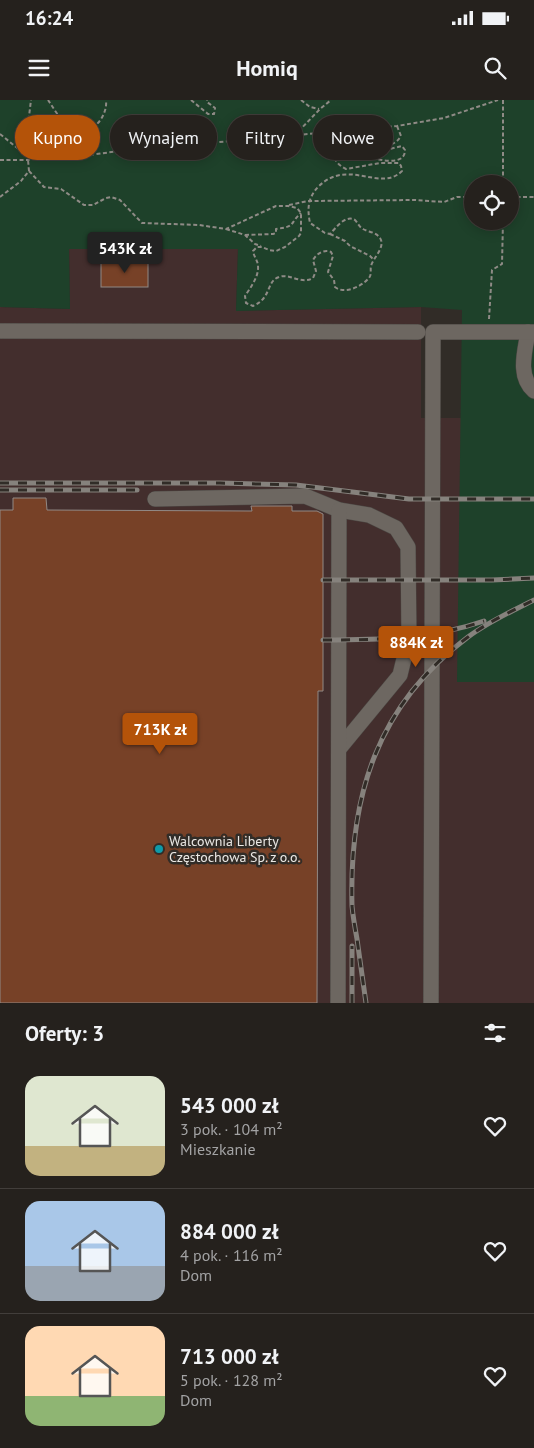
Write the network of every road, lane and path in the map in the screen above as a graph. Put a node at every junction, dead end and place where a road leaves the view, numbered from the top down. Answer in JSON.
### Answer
{"nodes":[{"id":1,"x":31,"y":100,"type":"edge"},
{"id":2,"x":48,"y":100,"type":"edge"},
{"id":3,"x":106,"y":100,"type":"edge"},
{"id":4,"x":191,"y":100,"type":"edge"},
{"id":5,"x":207,"y":100,"type":"edge"},
{"id":6,"x":302,"y":100,"type":"edge"},
{"id":7,"x":331,"y":100,"type":"edge"},
{"id":8,"x":498,"y":100,"type":"edge"},
{"id":9,"x":503,"y":100,"type":"edge"},
{"id":10,"x":320,"y":109,"type":"junction"},
{"id":11,"x":29,"y":115,"type":"edge"},
{"id":12,"x":397,"y":126,"type":"junction"},
{"id":13,"x":303,"y":127,"type":"edge"},
{"id":14,"x":0,"y":134,"type":"edge"},
{"id":15,"x":303,"y":135,"type":"edge"},
{"id":16,"x":227,"y":142,"type":"edge"},
{"id":17,"x":15,"y":146,"type":"edge"},
{"id":18,"x":100,"y":154,"type":"edge"},
{"id":19,"x":0,"y":160,"type":"edge"},
{"id":20,"x":15,"y":160,"type":"edge"},
{"id":21,"x":28,"y":160,"type":"edge"},
{"id":22,"x":29,"y":171,"type":"junction"},
{"id":23,"x":503,"y":175,"type":"edge"},
{"id":24,"x":0,"y":197,"type":"edge"},
{"id":25,"x":464,"y":197,"type":"edge"},
{"id":26,"x":534,"y":197,"type":"edge"},
{"id":27,"x":519,"y":198,"type":"edge"},
{"id":28,"x":308,"y":201,"type":"junction"},
{"id":29,"x":288,"y":206,"type":"junction"},
{"id":30,"x":301,"y":213,"type":"junction"},
{"id":31,"x":226,"y":229,"type":"junction"},
{"id":32,"x":503,"y":230,"type":"edge"},
{"id":33,"x":330,"y":234,"type":"junction"},
{"id":34,"x":245,"y":235,"type":"junction"},
{"id":35,"x":262,"y":247,"type":"junction"},
{"id":36,"x":374,"y":260,"type":"junction"},
{"id":37,"x":488,"y":331,"type":"junction"},
{"id":38,"x":0,"y":332,"type":"edge"},
{"id":39,"x":418,"y":332,"type":"dead end"},
{"id":40,"x":531,"y":332,"type":"edge"},
{"id":41,"x":534,"y":391,"type":"edge"},
{"id":42,"x":155,"y":499,"type":"dead end"},
{"id":43,"x":339,"y":510,"type":"junction"},
{"id":44,"x":339,"y":749,"type":"junction"},
{"id":45,"x":338,"y":1003,"type":"edge"},
{"id":46,"x":431,"y":1003,"type":"edge"}],
"edges":[{"from":1,"to":11,"type":"path"},
{"from":2,"to":3,"type":"path"},
{"from":4,"to":5,"type":"path"},
{"from":6,"to":10,"type":"path"},
{"from":7,"to":10,"type":"path"},
{"from":8,"to":12,"type":"path"},
{"from":9,"to":23,"type":"path"},
{"from":10,"to":13,"type":"path"},
{"from":12,"to":15,"type":"path"},
{"from":12,"to":28,"type":"path"},
{"from":14,"to":17,"type":"path"},
{"from":16,"to":18,"type":"path"},
{"from":19,"to":20,"type":"path"},
{"from":21,"to":22,"type":"path"},
{"from":22,"to":24,"type":"path"},
{"from":22,"to":31,"type":"path"},
{"from":25,"to":28,"type":"path"},
{"from":26,"to":27,"type":"path"},
{"from":28,"to":29,"type":"path"},
{"from":28,"to":33,"type":"path"},
{"from":29,"to":30,"type":"path"},
{"from":29,"to":31,"type":"path"},
{"from":30,"to":34,"type":"path"},
{"from":30,"to":35,"type":"path"},
{"from":31,"to":34,"type":"path"},
{"from":32,"to":37,"type":"path"},
{"from":33,"to":36,"type":"path"},
{"from":33,"to":36,"type":"path"},
{"from":34,"to":35,"type":"path"},
{"from":35,"to":36,"type":"path"},
{"from":37,"to":40,"type":"street"},
{"from":37,"to":46,"type":"street"},
{"from":38,"to":39,"type":"street"},
{"from":40,"to":41,"type":"street"},
{"from":42,"to":43,"type":"street"},
{"from":43,"to":44,"type":"street"},
{"from":43,"to":44,"type":"street"},
{"from":44,"to":45,"type":"street"}]}
